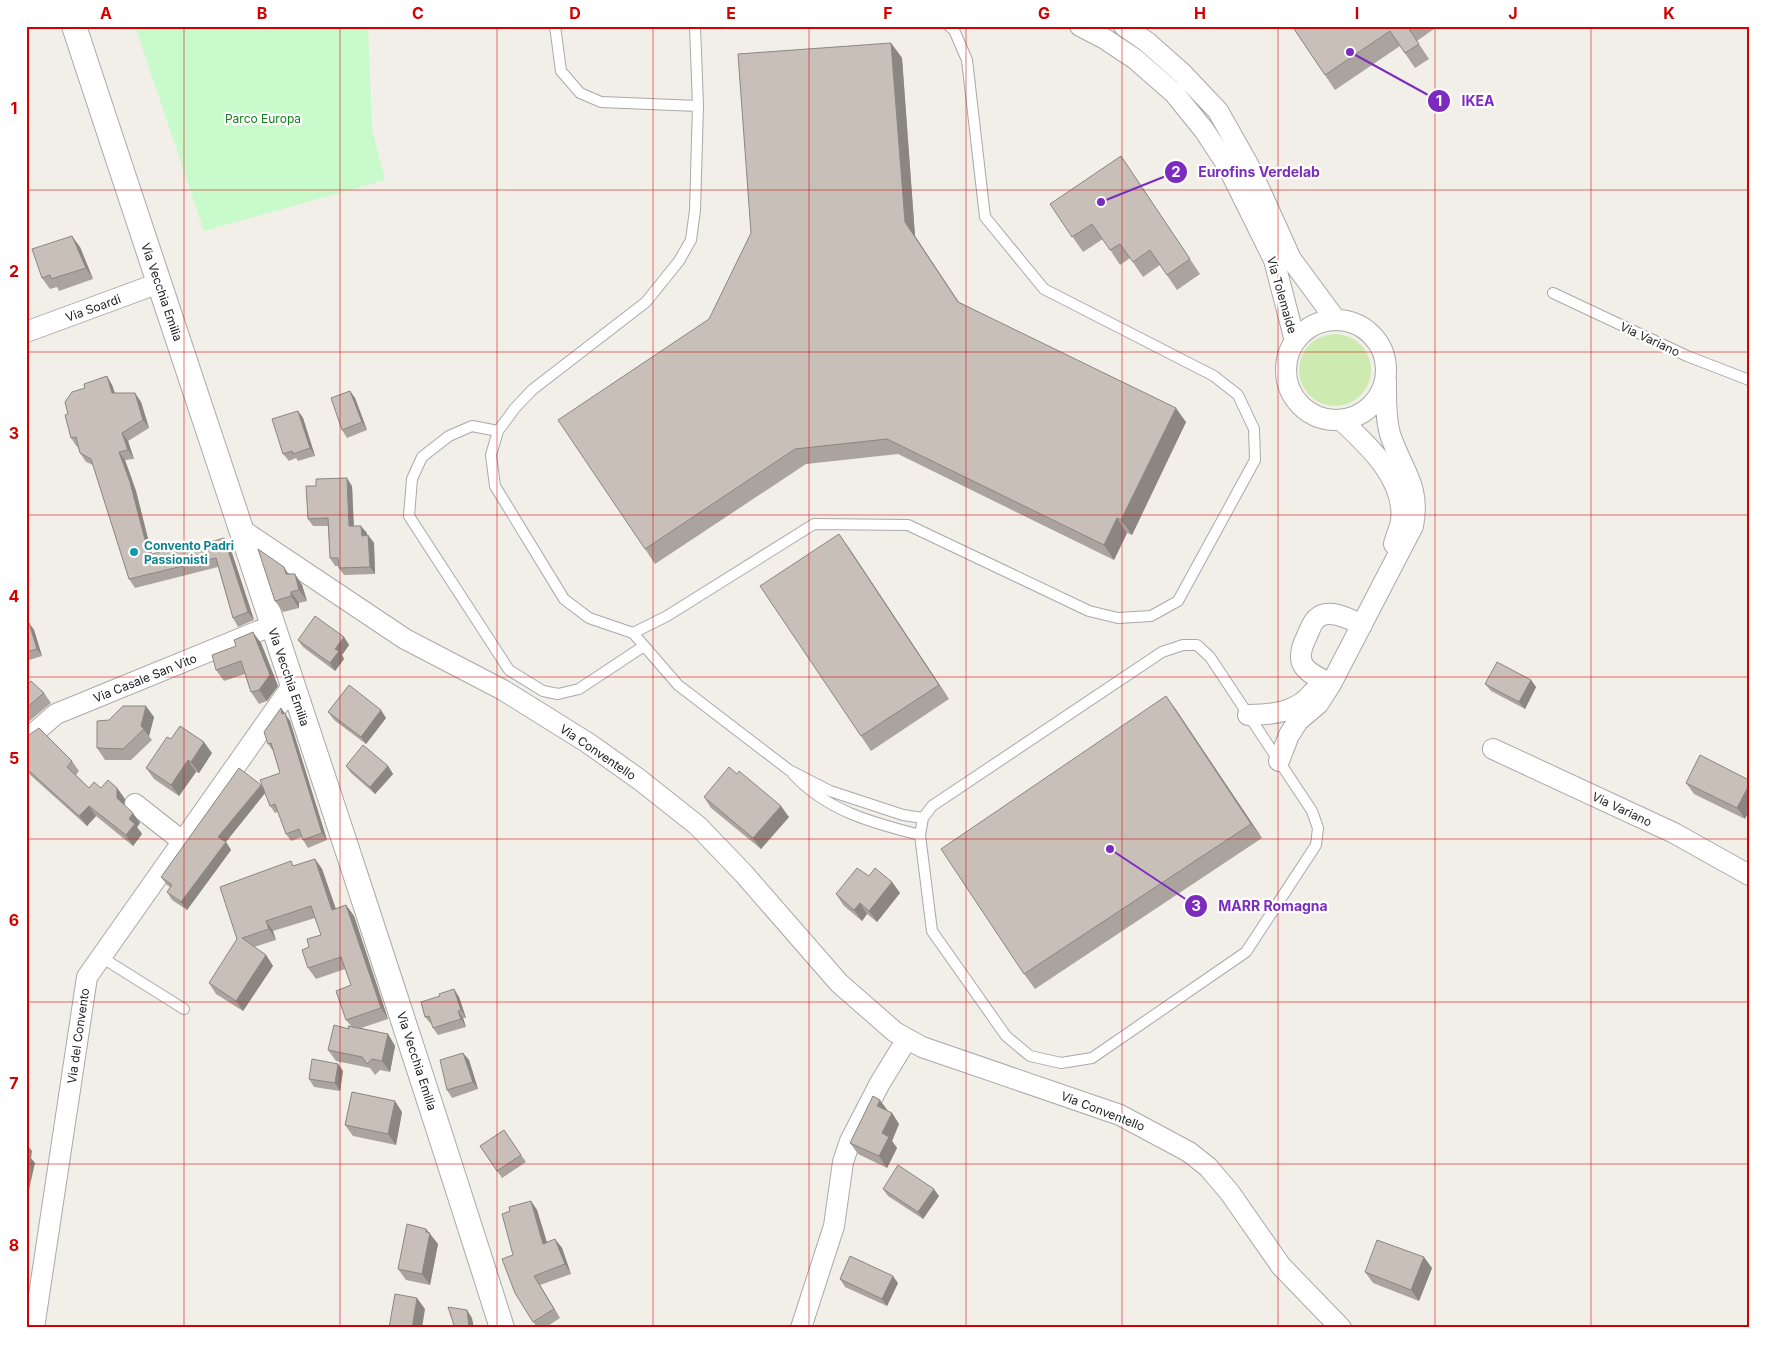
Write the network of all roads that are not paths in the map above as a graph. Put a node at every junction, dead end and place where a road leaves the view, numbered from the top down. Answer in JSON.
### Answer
{"nodes":[{"id":1,"x":74,"y":26,"type":"edge"},
{"id":2,"x":555,"y":26,"type":"edge"},
{"id":3,"x":696,"y":26,"type":"edge"},
{"id":4,"x":949,"y":26,"type":"edge"},
{"id":5,"x":1080,"y":26,"type":"edge"},
{"id":6,"x":1124,"y":26,"type":"edge"},
{"id":7,"x":698,"y":106,"type":"junction"},
{"id":8,"x":159,"y":283,"type":"junction"},
{"id":9,"x":1553,"y":294,"type":"dead end"},
{"id":10,"x":1336,"y":320,"type":"junction"},
{"id":11,"x":26,"y":332,"type":"edge"},
{"id":12,"x":1295,"y":341,"type":"junction"},
{"id":13,"x":1386,"y":380,"type":"junction"},
{"id":14,"x":1749,"y":380,"type":"edge"},
{"id":15,"x":1341,"y":420,"type":"junction"},
{"id":16,"x":498,"y":431,"type":"junction"},
{"id":17,"x":239,"y":528,"type":"junction"},
{"id":18,"x":1358,"y":623,"type":"junction"},
{"id":19,"x":272,"y":626,"type":"junction"},
{"id":20,"x":633,"y":633,"type":"junction"},
{"id":21,"x":644,"y":646,"type":"junction"},
{"id":22,"x":1327,"y":682,"type":"junction"},
{"id":23,"x":292,"y":686,"type":"junction"},
{"id":24,"x":1248,"y":715,"type":"junction"},
{"id":25,"x":26,"y":740,"type":"edge"},
{"id":26,"x":1493,"y":749,"type":"dead end"},
{"id":27,"x":1279,"y":761,"type":"junction"},
{"id":28,"x":789,"y":770,"type":"junction"},
{"id":29,"x":135,"y":804,"type":"dead end"},
{"id":30,"x":923,"y":818,"type":"junction"},
{"id":31,"x":920,"y":835,"type":"junction"},
{"id":32,"x":182,"y":841,"type":"junction"},
{"id":33,"x":1749,"y":875,"type":"edge"},
{"id":34,"x":101,"y":957,"type":"junction"},
{"id":35,"x":184,"y":1009,"type":"dead end"},
{"id":36,"x":907,"y":1039,"type":"junction"},
{"id":37,"x":34,"y":1328,"type":"edge"},
{"id":38,"x":502,"y":1328,"type":"edge"},
{"id":39,"x":801,"y":1328,"type":"edge"},
{"id":40,"x":1341,"y":1328,"type":"edge"}],
"edges":[{"from":1,"to":8,"type":"street","name":"Via Vecchia Emilia"},
{"from":2,"to":7,"type":"lane"},
{"from":3,"to":7,"type":"lane"},
{"from":4,"to":20,"type":"lane"},
{"from":5,"to":12,"type":"street","name":"Via Tolemaide"},
{"from":6,"to":10,"type":"street","name":"Via Tolemaide"},
{"from":7,"to":16,"type":"lane"},
{"from":8,"to":11,"type":"street","name":"Via Soardi"},
{"from":8,"to":17,"type":"street","name":"Via Vecchia Emilia"},
{"from":9,"to":14,"type":"lane","name":"Via Variano"},
{"from":10,"to":12,"type":"street","name":"Via Tolemaide"},
{"from":10,"to":13,"type":"street"},
{"from":12,"to":15,"type":"street","name":"Via Tolemaide"},
{"from":13,"to":15,"type":"street"},
{"from":13,"to":18,"type":"street"},
{"from":15,"to":18,"type":"street"},
{"from":16,"to":20,"type":"lane"},
{"from":16,"to":21,"type":"lane"},
{"from":17,"to":19,"type":"street","name":"Via Vecchia Emilia"},
{"from":17,"to":36,"type":"street","name":"Via Conventello"},
{"from":18,"to":22,"type":"street"},
{"from":18,"to":22,"type":"street"},
{"from":19,"to":23,"type":"street","name":"Via Vecchia Emilia"},
{"from":19,"to":25,"type":"street","name":"Via Casale San Vito"},
{"from":20,"to":21,"type":"lane"},
{"from":21,"to":28,"type":"lane"},
{"from":22,"to":24,"type":"street"},
{"from":22,"to":27,"type":"street"},
{"from":23,"to":32,"type":"street","name":"Via del Convento"},
{"from":23,"to":38,"type":"street","name":"Via Vecchia Emilia"},
{"from":24,"to":27,"type":"lane"},
{"from":24,"to":30,"type":"lane"},
{"from":26,"to":33,"type":"street","name":"Via Variano"},
{"from":27,"to":31,"type":"lane"},
{"from":28,"to":30,"type":"lane"},
{"from":28,"to":31,"type":"lane"},
{"from":29,"to":32,"type":"street"},
{"from":30,"to":31,"type":"lane"},
{"from":32,"to":34,"type":"street","name":"Via del Convento"},
{"from":34,"to":35,"type":"lane"},
{"from":34,"to":37,"type":"street","name":"Via del Convento"},
{"from":36,"to":39,"type":"street"},
{"from":36,"to":40,"type":"street","name":"Via Conventello"}]}
